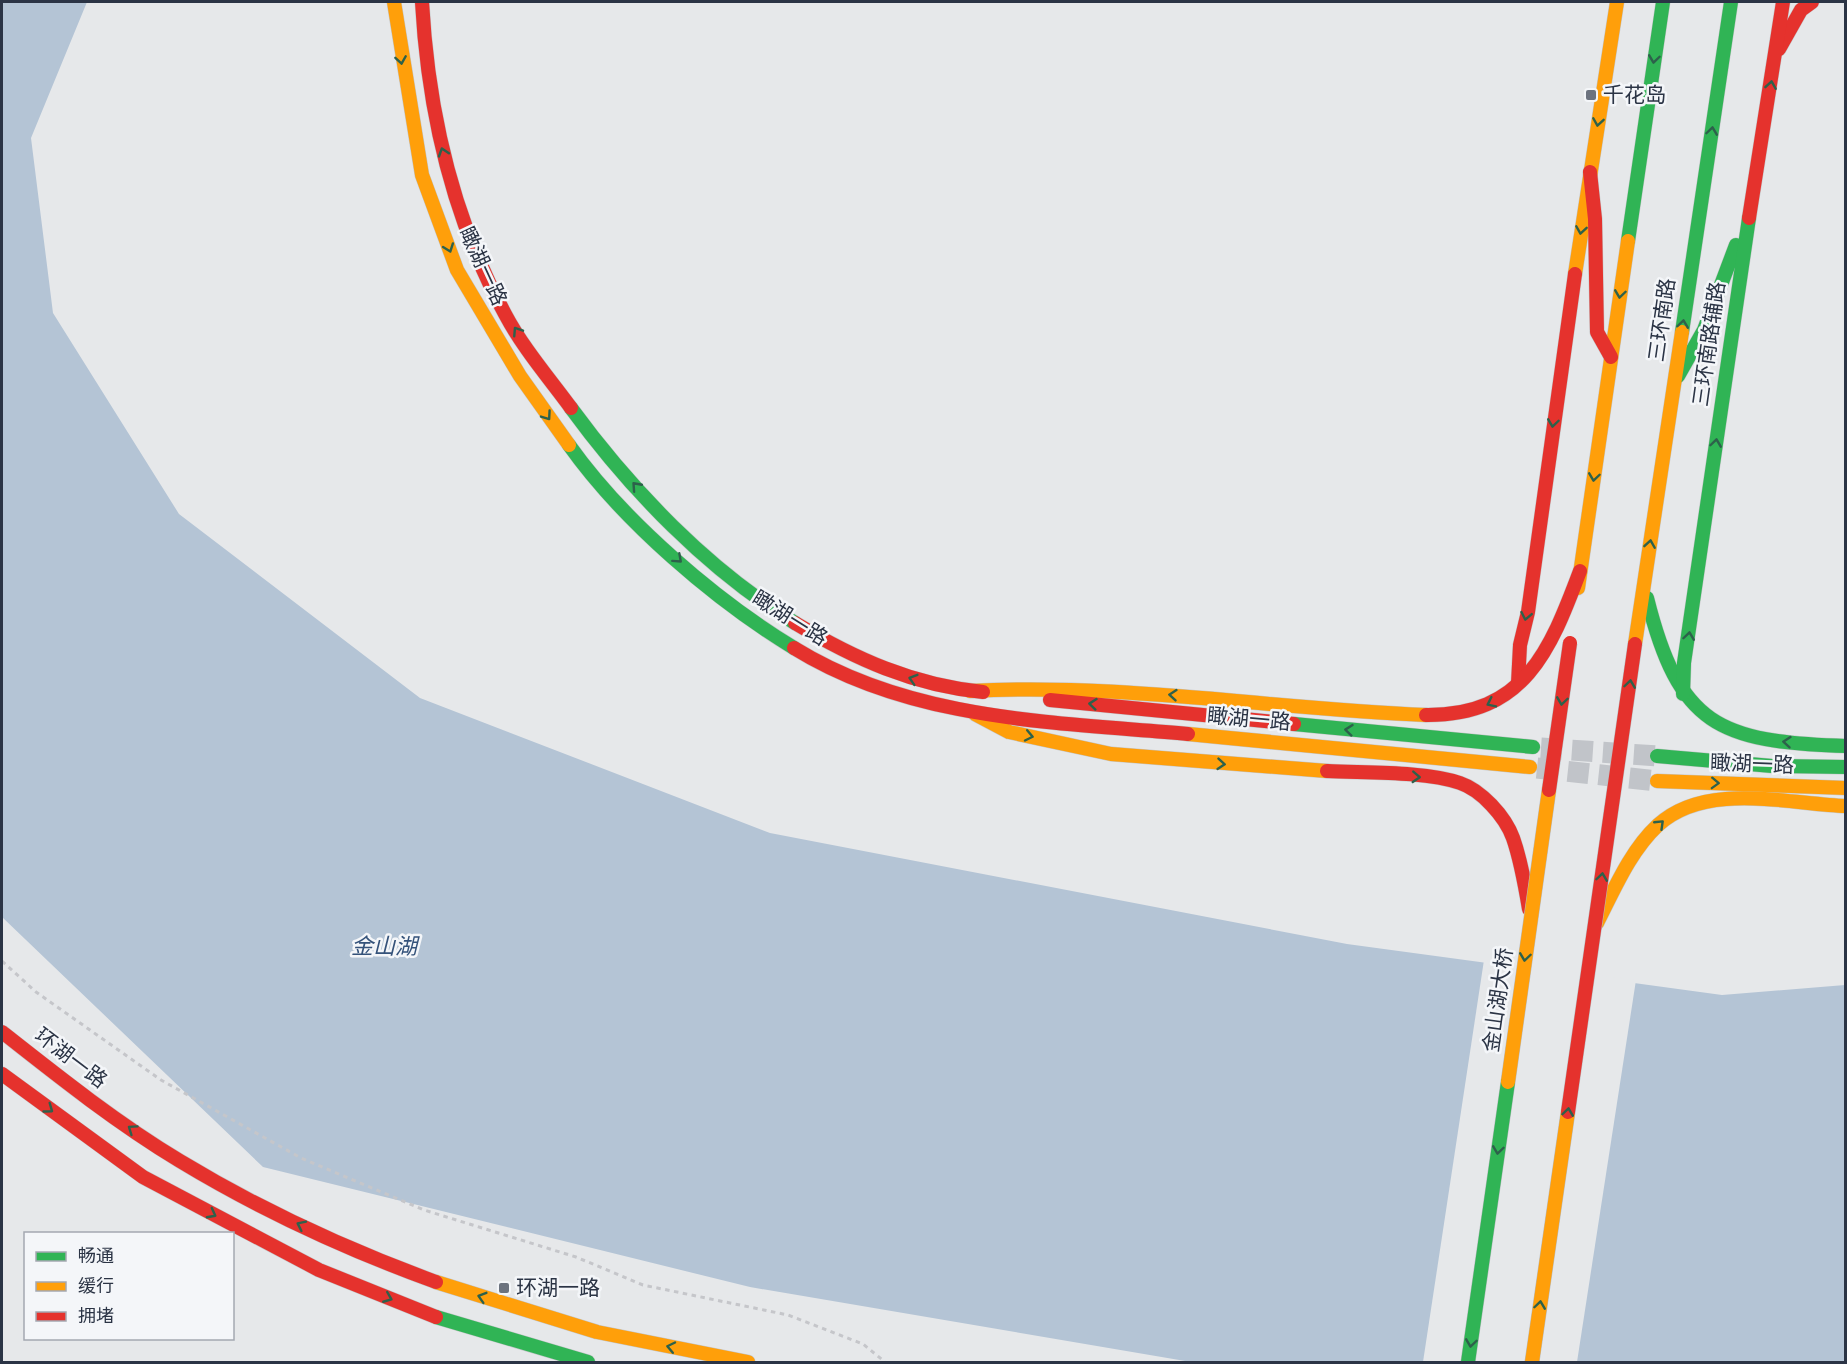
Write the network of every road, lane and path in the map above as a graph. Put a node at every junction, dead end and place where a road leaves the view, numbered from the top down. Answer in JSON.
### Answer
{"nodes":[{"id":1,"x":394,"y":2,"type":"edge"},
{"id":2,"x":422,"y":2,"type":"edge"},
{"id":3,"x":1663,"y":2,"type":"edge"},
{"id":4,"x":1731,"y":2,"type":"edge"},
{"id":5,"x":1783,"y":2,"type":"edge"},
{"id":6,"x":1812,"y":2,"type":"edge"},
{"id":7,"x":1615,"y":4,"type":"edge"},
{"id":8,"x":1774,"y":61,"type":"junction"},
{"id":9,"x":1590,"y":172,"type":"junction"},
{"id":10,"x":1748,"y":226,"type":"junction"},
{"id":11,"x":1611,"y":357,"type":"junction"},
{"id":12,"x":1674,"y":382,"type":"junction"},
{"id":13,"x":1580,"y":571,"type":"junction"},
{"id":14,"x":1644,"y":582,"type":"junction"},
{"id":15,"x":1518,"y":683,"type":"junction"},
{"id":16,"x":970,"y":691,"type":"junction"},
{"id":17,"x":1683,"y":694,"type":"junction"},
{"id":18,"x":975,"y":714,"type":"junction"},
{"id":19,"x":1845,"y":746,"type":"edge"},
{"id":20,"x":1533,"y":747,"type":"tunnel mouth"},
{"id":21,"x":1658,"y":756,"type":"tunnel mouth"},
{"id":22,"x":1530,"y":767,"type":"tunnel mouth"},
{"id":23,"x":1845,"y":767,"type":"edge"},
{"id":24,"x":1657,"y":781,"type":"tunnel mouth"},
{"id":25,"x":1845,"y":788,"type":"edge"},
{"id":26,"x":1845,"y":806,"type":"edge"},
{"id":27,"x":1530,"y":920,"type":"junction"},
{"id":28,"x":1595,"y":926,"type":"junction"},
{"id":29,"x":2,"y":961,"type":"edge"},
{"id":30,"x":2,"y":1032,"type":"edge"},
{"id":31,"x":2,"y":1074,"type":"edge"},
{"id":32,"x":588,"y":1362,"type":"edge"},
{"id":33,"x":748,"y":1362,"type":"edge"},
{"id":34,"x":885,"y":1362,"type":"edge"},
{"id":35,"x":1468,"y":1362,"type":"edge"},
{"id":36,"x":1532,"y":1362,"type":"edge"}],
"edges":[{"from":1,"to":18,"type":"main road","name":"瞰湖一路","one_way":true},
{"from":16,"to":2,"type":"main road","name":"瞰湖一路","one_way":true},
{"from":3,"to":11,"type":"main road","one_way":true},
{"from":12,"to":4,"type":"main road","name":"三环南路","one_way":true},
{"from":5,"to":8,"type":"main road","name":"三环南路辅路"},
{"from":6,"to":8,"type":"main road"},
{"from":7,"to":9,"type":"main road","one_way":true},
{"from":10,"to":8,"type":"main road","name":"三环南路辅路","one_way":true},
{"from":9,"to":11,"type":"main road"},
{"from":9,"to":15,"type":"main road","one_way":true},
{"from":10,"to":12,"type":"main road"},
{"from":17,"to":10,"type":"main road","name":"三环南路辅路","one_way":true},
{"from":11,"to":13,"type":"main road","one_way":true},
{"from":14,"to":12,"type":"main road","name":"三环南路","one_way":true},
{"from":13,"to":15,"type":"main road"},
{"from":13,"to":27,"type":"main road","name":"金山湖大桥","one_way":true,"bridge":true},
{"from":14,"to":17,"type":"main road"},
{"from":28,"to":14,"type":"main road","name":"三环南路","one_way":true,"bridge":true},
{"from":15,"to":16,"type":"main road","one_way":true},
{"from":20,"to":16,"type":"main road","name":"瞰湖一路","one_way":true},
{"from":19,"to":17,"type":"main road","one_way":true},
{"from":18,"to":22,"type":"main road","name":"瞰湖一路"},
{"from":18,"to":27,"type":"main road","one_way":true},
{"from":21,"to":23,"type":"main road","name":"瞰湖一路"},
{"from":24,"to":25,"type":"main road","name":"瞰湖一路","one_way":true},
{"from":28,"to":26,"type":"main road","one_way":true},
{"from":27,"to":35,"type":"main road","name":"金山湖大桥","one_way":true,"bridge":true},
{"from":36,"to":28,"type":"main road","one_way":true,"bridge":true},
{"from":29,"to":34,"type":"path"},
{"from":33,"to":30,"type":"main road","name":"环湖一路","one_way":true},
{"from":31,"to":32,"type":"main road","one_way":true}]}
